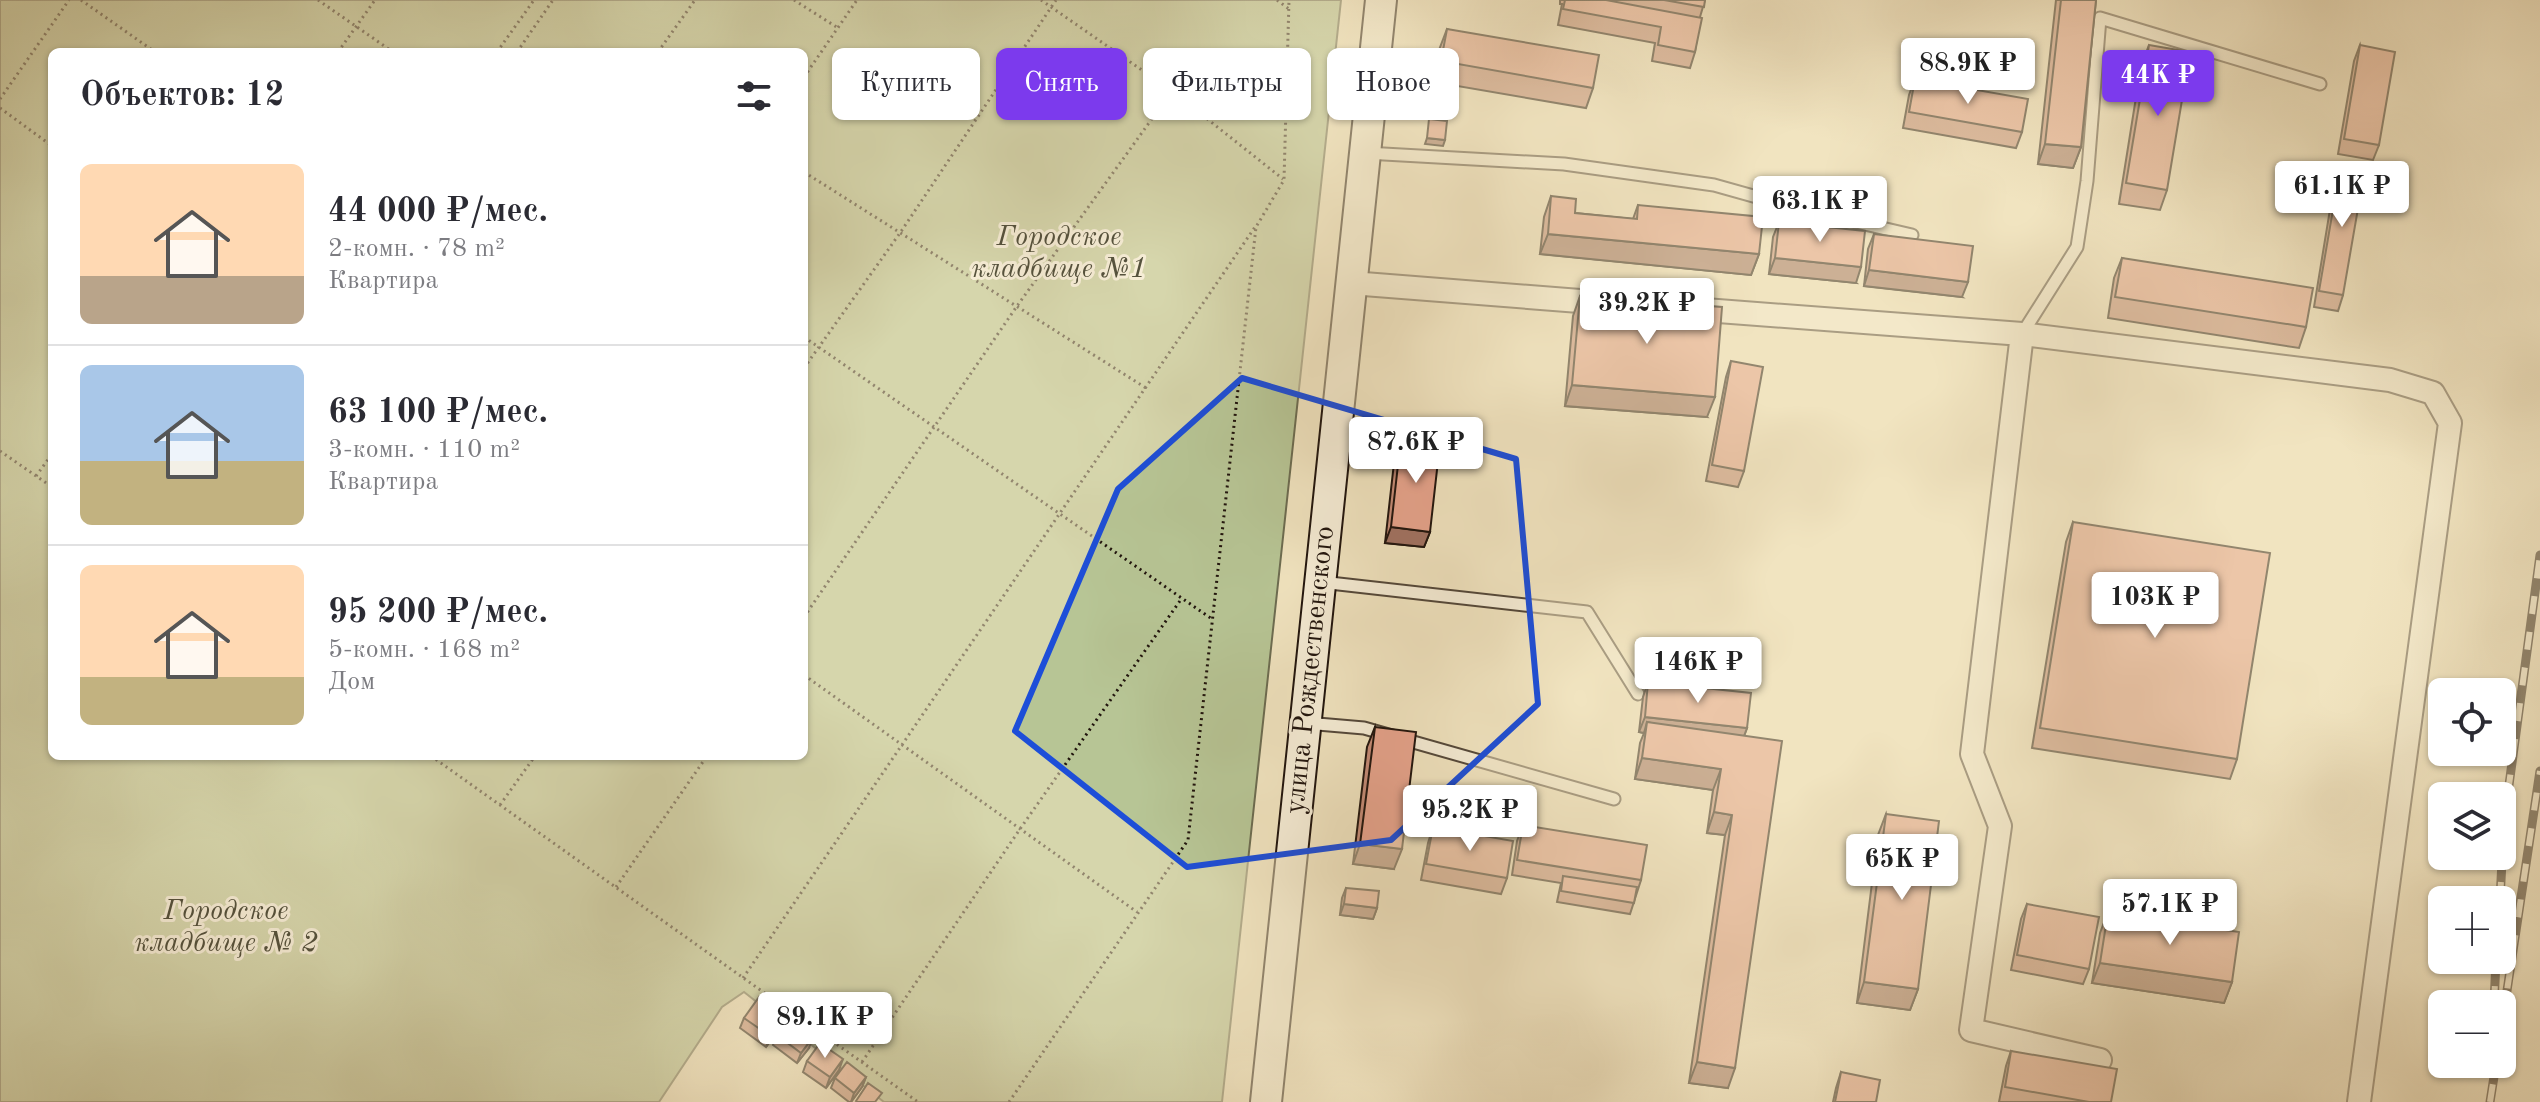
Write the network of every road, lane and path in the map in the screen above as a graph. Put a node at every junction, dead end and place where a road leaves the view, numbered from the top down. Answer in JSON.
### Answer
{"nodes":[{"id":1,"x":69,"y":0,"type":"edge"},
{"id":2,"x":81,"y":0,"type":"edge"},
{"id":3,"x":318,"y":0,"type":"edge"},
{"id":4,"x":375,"y":0,"type":"edge"},
{"id":5,"x":534,"y":0,"type":"edge"},
{"id":6,"x":553,"y":0,"type":"edge"},
{"id":7,"x":695,"y":0,"type":"edge"},
{"id":8,"x":794,"y":0,"type":"edge"},
{"id":9,"x":857,"y":0,"type":"edge"},
{"id":10,"x":1041,"y":0,"type":"edge"},
{"id":11,"x":1056,"y":0,"type":"edge"},
{"id":12,"x":1277,"y":0,"type":"edge"},
{"id":13,"x":1289,"y":0,"type":"edge"},
{"id":14,"x":1381,"y":0,"type":"edge"},
{"id":15,"x":1052,"y":7,"type":"junction"},
{"id":16,"x":1289,"y":9,"type":"junction"},
{"id":17,"x":356,"y":27,"type":"junction"},
{"id":18,"x":838,"y":28,"type":"junction"},
{"id":19,"x":149,"y":48,"type":"edge"},
{"id":20,"x":341,"y":48,"type":"edge"},
{"id":21,"x":387,"y":48,"type":"edge"},
{"id":22,"x":500,"y":48,"type":"edge"},
{"id":23,"x":520,"y":48,"type":"edge"},
{"id":24,"x":661,"y":48,"type":"edge"},
{"id":25,"x":808,"y":71,"type":"edge"},
{"id":26,"x":1143,"y":71,"type":"edge"},
{"id":27,"x":2320,"y":84,"type":"dead end"},
{"id":28,"x":0,"y":99,"type":"edge"},
{"id":29,"x":0,"y":108,"type":"edge"},
{"id":30,"x":1151,"y":120,"type":"edge"},
{"id":31,"x":1208,"y":120,"type":"edge"},
{"id":32,"x":48,"y":143,"type":"edge"},
{"id":33,"x":1365,"y":153,"type":"junction"},
{"id":34,"x":808,"y":175,"type":"edge"},
{"id":35,"x":1284,"y":180,"type":"junction"},
{"id":36,"x":1256,"y":227,"type":"junction"},
{"id":37,"x":900,"y":233,"type":"junction"},
{"id":38,"x":1912,"y":235,"type":"edge"},
{"id":39,"x":1351,"y":283,"type":"junction"},
{"id":40,"x":1632,"y":305,"type":"edge"},
{"id":41,"x":1017,"y":306,"type":"junction"},
{"id":42,"x":1663,"y":307,"type":"edge"},
{"id":43,"x":2022,"y":334,"type":"junction"},
{"id":44,"x":808,"y":340,"type":"edge"},
{"id":45,"x":819,"y":347,"type":"junction"},
{"id":46,"x":808,"y":362,"type":"edge"},
{"id":47,"x":1146,"y":388,"type":"junction"},
{"id":48,"x":935,"y":427,"type":"junction"},
{"id":49,"x":0,"y":451,"type":"edge"},
{"id":50,"x":48,"y":460,"type":"edge"},
{"id":51,"x":36,"y":476,"type":"junction"},
{"id":52,"x":48,"y":484,"type":"edge"},
{"id":53,"x":1061,"y":514,"type":"junction"},
{"id":54,"x":1320,"y":582,"type":"junction"},
{"id":55,"x":1182,"y":598,"type":"junction"},
{"id":56,"x":808,"y":611,"type":"edge"},
{"id":57,"x":1212,"y":619,"type":"junction"},
{"id":58,"x":808,"y":678,"type":"edge"},
{"id":59,"x":1638,"y":694,"type":"dead end"},
{"id":60,"x":1306,"y":723,"type":"junction"},
{"id":61,"x":902,"y":745,"type":"junction"},
{"id":62,"x":437,"y":760,"type":"edge"},
{"id":63,"x":532,"y":760,"type":"edge"},
{"id":64,"x":704,"y":760,"type":"edge"},
{"id":65,"x":1614,"y":799,"type":"dead end"},
{"id":66,"x":500,"y":805,"type":"junction"},
{"id":67,"x":1020,"y":829,"type":"junction"},
{"id":68,"x":616,"y":887,"type":"junction"},
{"id":69,"x":1138,"y":913,"type":"junction"},
{"id":70,"x":743,"y":978,"type":"junction"},
{"id":71,"x":2100,"y":1060,"type":"dead end"},
{"id":72,"x":862,"y":1062,"type":"junction"},
{"id":73,"x":918,"y":1102,"type":"edge"},
{"id":74,"x":1009,"y":1102,"type":"edge"},
{"id":75,"x":1266,"y":1102,"type":"edge"},
{"id":76,"x":2359,"y":1102,"type":"edge"}],
"edges":[{"from":1,"to":28,"type":"path"},
{"from":2,"to":19,"type":"path"},
{"from":3,"to":17,"type":"path"},
{"from":4,"to":17,"type":"path"},
{"from":5,"to":22,"type":"path"},
{"from":6,"to":23,"type":"path"},
{"from":7,"to":24,"type":"path"},
{"from":8,"to":18,"type":"path"},
{"from":9,"to":18,"type":"path"},
{"from":10,"to":15,"type":"path"},
{"from":11,"to":15,"type":"path"},
{"from":12,"to":16,"type":"path"},
{"from":13,"to":16,"type":"path"},
{"from":14,"to":33,"type":"main road","name":"улица Рождественского"},
{"from":15,"to":26,"type":"path"},
{"from":15,"to":37,"type":"path"},
{"from":16,"to":35,"type":"path"},
{"from":17,"to":20,"type":"path"},
{"from":17,"to":21,"type":"path"},
{"from":18,"to":25,"type":"path"},
{"from":27,"to":43,"type":"lane"},
{"from":29,"to":32,"type":"path"},
{"from":30,"to":41,"type":"path"},
{"from":31,"to":35,"type":"path"},
{"from":33,"to":38,"type":"lane"},
{"from":33,"to":39,"type":"main road","name":"улица Рождественского"},
{"from":34,"to":37,"type":"path"},
{"from":35,"to":36,"type":"path"},
{"from":36,"to":47,"type":"path"},
{"from":36,"to":57,"type":"path"},
{"from":37,"to":41,"type":"path"},
{"from":37,"to":45,"type":"path"},
{"from":39,"to":40,"type":"street"},
{"from":39,"to":54,"type":"main road","name":"улица Рождественского"},
{"from":41,"to":47,"type":"path"},
{"from":41,"to":48,"type":"path"},
{"from":42,"to":43,"type":"street"},
{"from":43,"to":71,"type":"street"},
{"from":43,"to":76,"type":"street"},
{"from":44,"to":45,"type":"path"},
{"from":45,"to":46,"type":"path"},
{"from":45,"to":48,"type":"path"},
{"from":47,"to":53,"type":"path"},
{"from":48,"to":53,"type":"path"},
{"from":48,"to":56,"type":"path"},
{"from":49,"to":51,"type":"path"},
{"from":50,"to":51,"type":"path"},
{"from":51,"to":52,"type":"path"},
{"from":53,"to":55,"type":"path"},
{"from":53,"to":61,"type":"path"},
{"from":54,"to":59,"type":"lane"},
{"from":54,"to":60,"type":"main road","name":"улица Рождественского"},
{"from":55,"to":57,"type":"path"},
{"from":55,"to":67,"type":"path"},
{"from":57,"to":69,"type":"path"},
{"from":58,"to":61,"type":"path"},
{"from":60,"to":65,"type":"lane"},
{"from":60,"to":75,"type":"main road","name":"улица Рождественского"},
{"from":61,"to":67,"type":"path"},
{"from":61,"to":70,"type":"path"},
{"from":62,"to":66,"type":"path"},
{"from":63,"to":66,"type":"path"},
{"from":64,"to":68,"type":"path"},
{"from":66,"to":68,"type":"path"},
{"from":67,"to":69,"type":"path"},
{"from":67,"to":72,"type":"path"},
{"from":68,"to":70,"type":"path"},
{"from":69,"to":74,"type":"path"},
{"from":70,"to":72,"type":"path"},
{"from":72,"to":73,"type":"path"}]}
